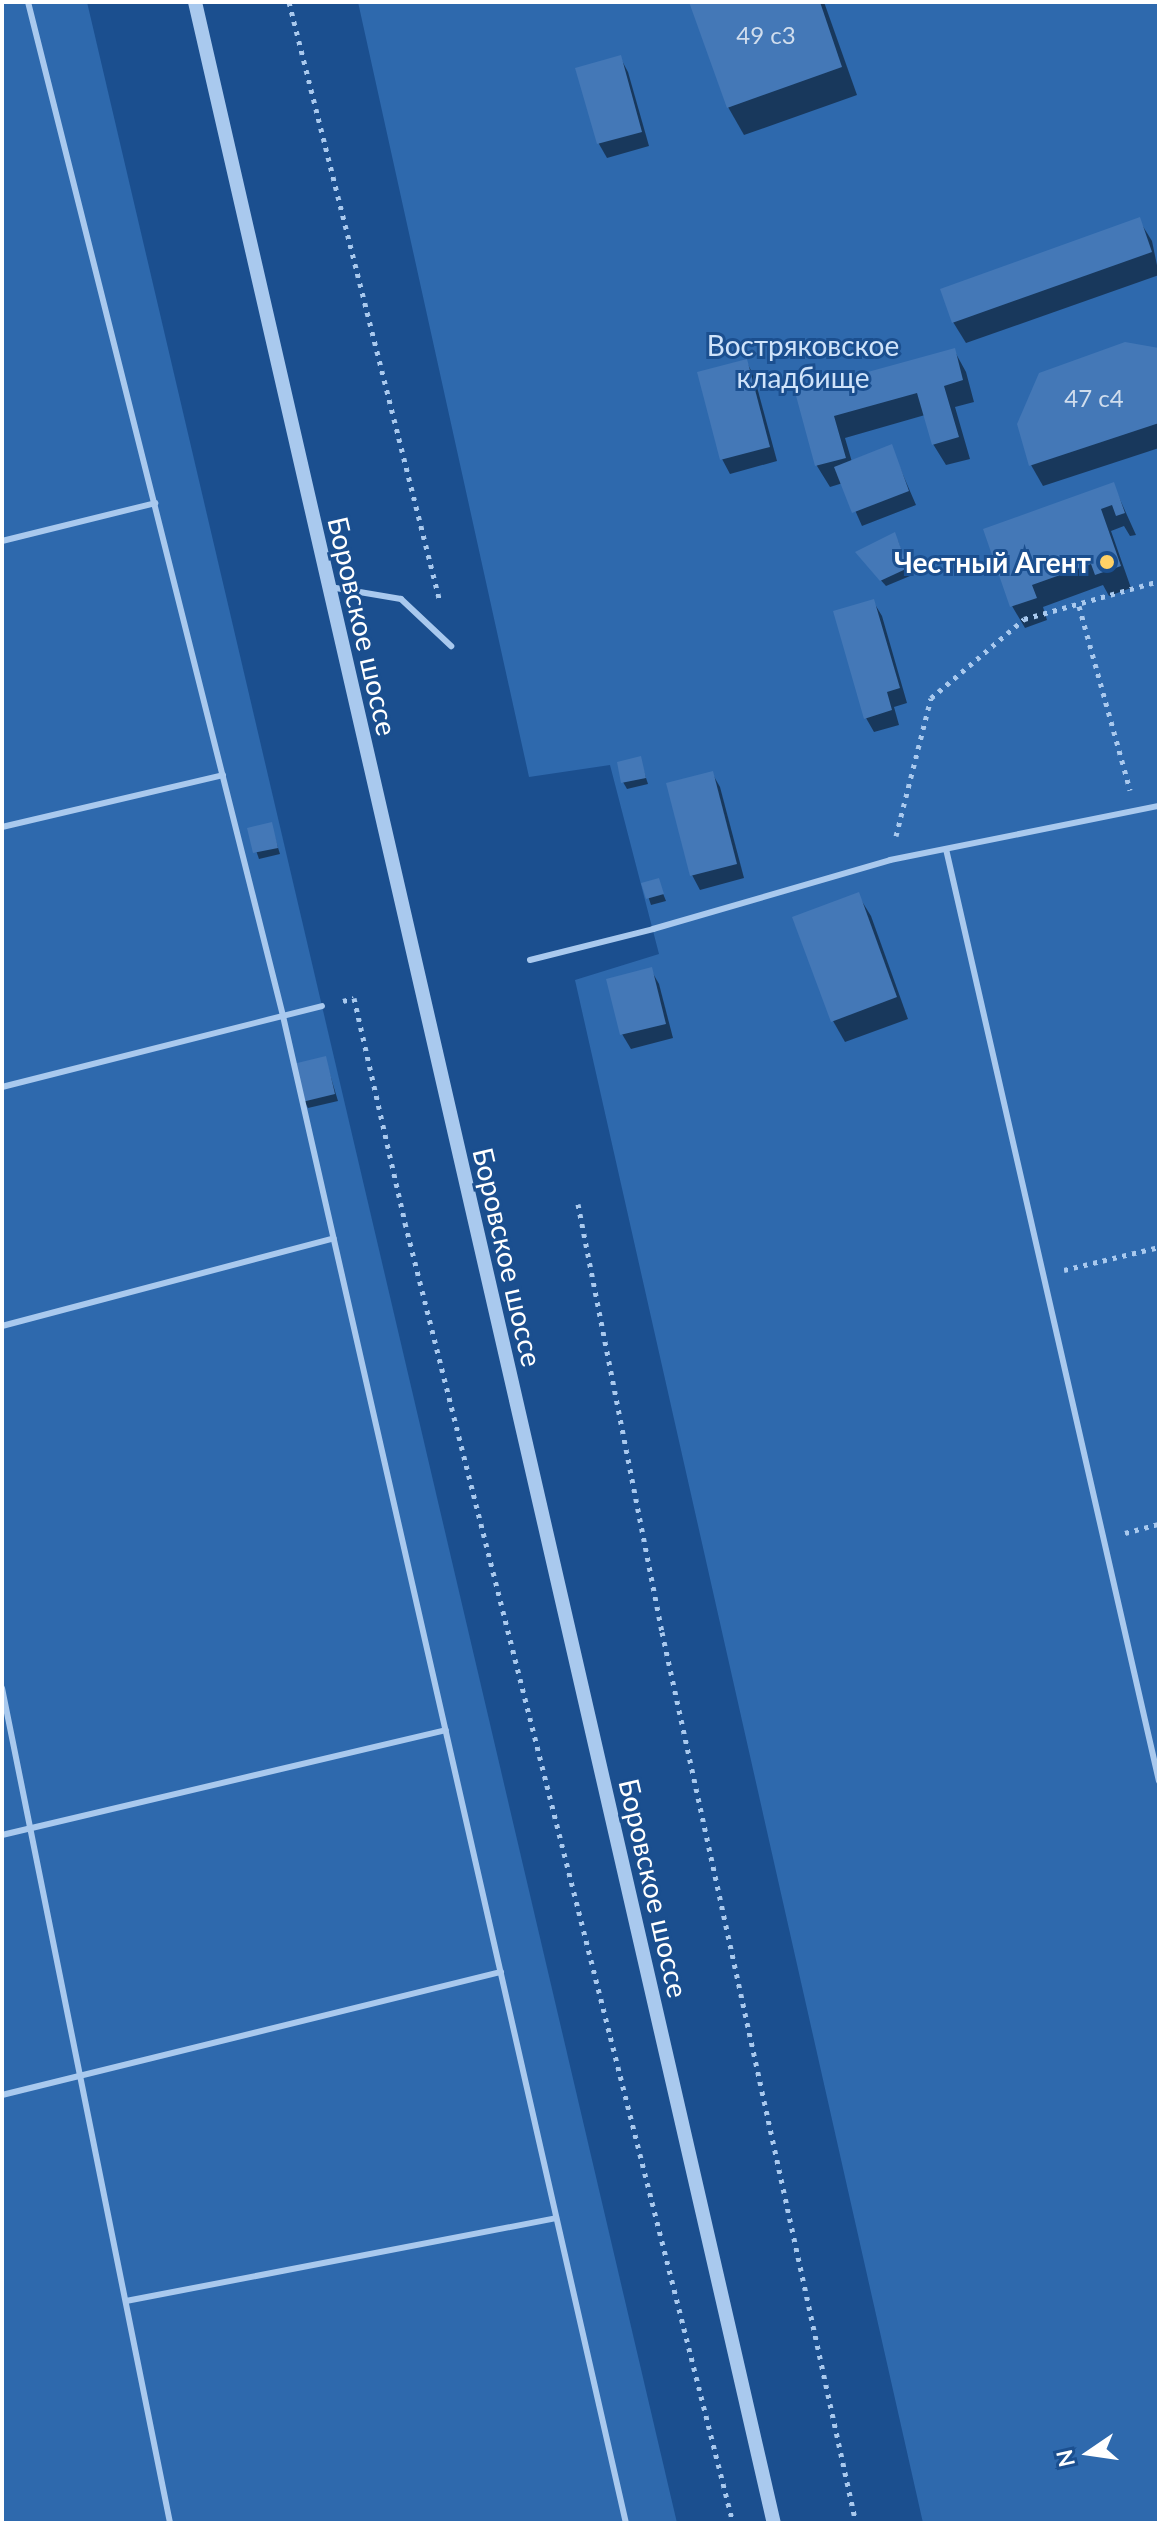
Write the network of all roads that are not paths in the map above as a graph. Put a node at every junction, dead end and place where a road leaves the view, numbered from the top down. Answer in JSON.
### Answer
{"nodes":[{"id":1,"x":28,"y":2,"type":"edge"},
{"id":2,"x":195,"y":2,"type":"edge"},
{"id":3,"x":155,"y":503,"type":"junction"},
{"id":4,"x":2,"y":541,"type":"edge"},
{"id":5,"x":328,"y":587,"type":"junction"},
{"id":6,"x":451,"y":646,"type":"road end"},
{"id":7,"x":223,"y":775,"type":"junction"},
{"id":8,"x":1159,"y":806,"type":"edge"},
{"id":9,"x":2,"y":827,"type":"edge"},
{"id":10,"x":946,"y":849,"type":"junction"},
{"id":11,"x":530,"y":960,"type":"dead end"},
{"id":12,"x":322,"y":1006,"type":"dead end"},
{"id":13,"x":283,"y":1016,"type":"junction"},
{"id":14,"x":2,"y":1087,"type":"edge"},
{"id":15,"x":334,"y":1238,"type":"junction"},
{"id":16,"x":2,"y":1326,"type":"edge"},
{"id":17,"x":2,"y":1688,"type":"edge"},
{"id":18,"x":446,"y":1730,"type":"junction"},
{"id":19,"x":1159,"y":1781,"type":"edge"},
{"id":20,"x":30,"y":1828,"type":"junction"},
{"id":21,"x":2,"y":1835,"type":"edge"},
{"id":22,"x":501,"y":1972,"type":"junction"},
{"id":23,"x":80,"y":2075,"type":"junction"},
{"id":24,"x":2,"y":2095,"type":"edge"},
{"id":25,"x":556,"y":2218,"type":"junction"},
{"id":26,"x":126,"y":2301,"type":"junction"},
{"id":27,"x":170,"y":2523,"type":"edge"},
{"id":28,"x":626,"y":2523,"type":"edge"},
{"id":29,"x":774,"y":2523,"type":"edge"}],
"edges":[{"from":1,"to":3,"type":"lane"},
{"from":2,"to":5,"type":"street","name":"Боровское шоссе"},
{"from":3,"to":4,"type":"lane"},
{"from":3,"to":7,"type":"lane"},
{"from":5,"to":6,"type":"lane"},
{"from":5,"to":29,"type":"street","name":"Боровское шоссе"},
{"from":7,"to":9,"type":"lane"},
{"from":7,"to":13,"type":"lane"},
{"from":8,"to":10,"type":"lane"},
{"from":10,"to":11,"type":"lane"},
{"from":10,"to":19,"type":"lane"},
{"from":12,"to":13,"type":"lane"},
{"from":13,"to":14,"type":"lane"},
{"from":13,"to":15,"type":"lane"},
{"from":15,"to":16,"type":"lane"},
{"from":15,"to":18,"type":"lane"},
{"from":17,"to":20,"type":"lane"},
{"from":18,"to":20,"type":"lane"},
{"from":18,"to":22,"type":"lane"},
{"from":20,"to":21,"type":"lane"},
{"from":20,"to":23,"type":"lane"},
{"from":22,"to":23,"type":"lane"},
{"from":22,"to":25,"type":"lane"},
{"from":23,"to":24,"type":"lane"},
{"from":23,"to":26,"type":"lane"},
{"from":25,"to":26,"type":"lane"},
{"from":25,"to":28,"type":"lane"},
{"from":26,"to":27,"type":"lane"}]}
